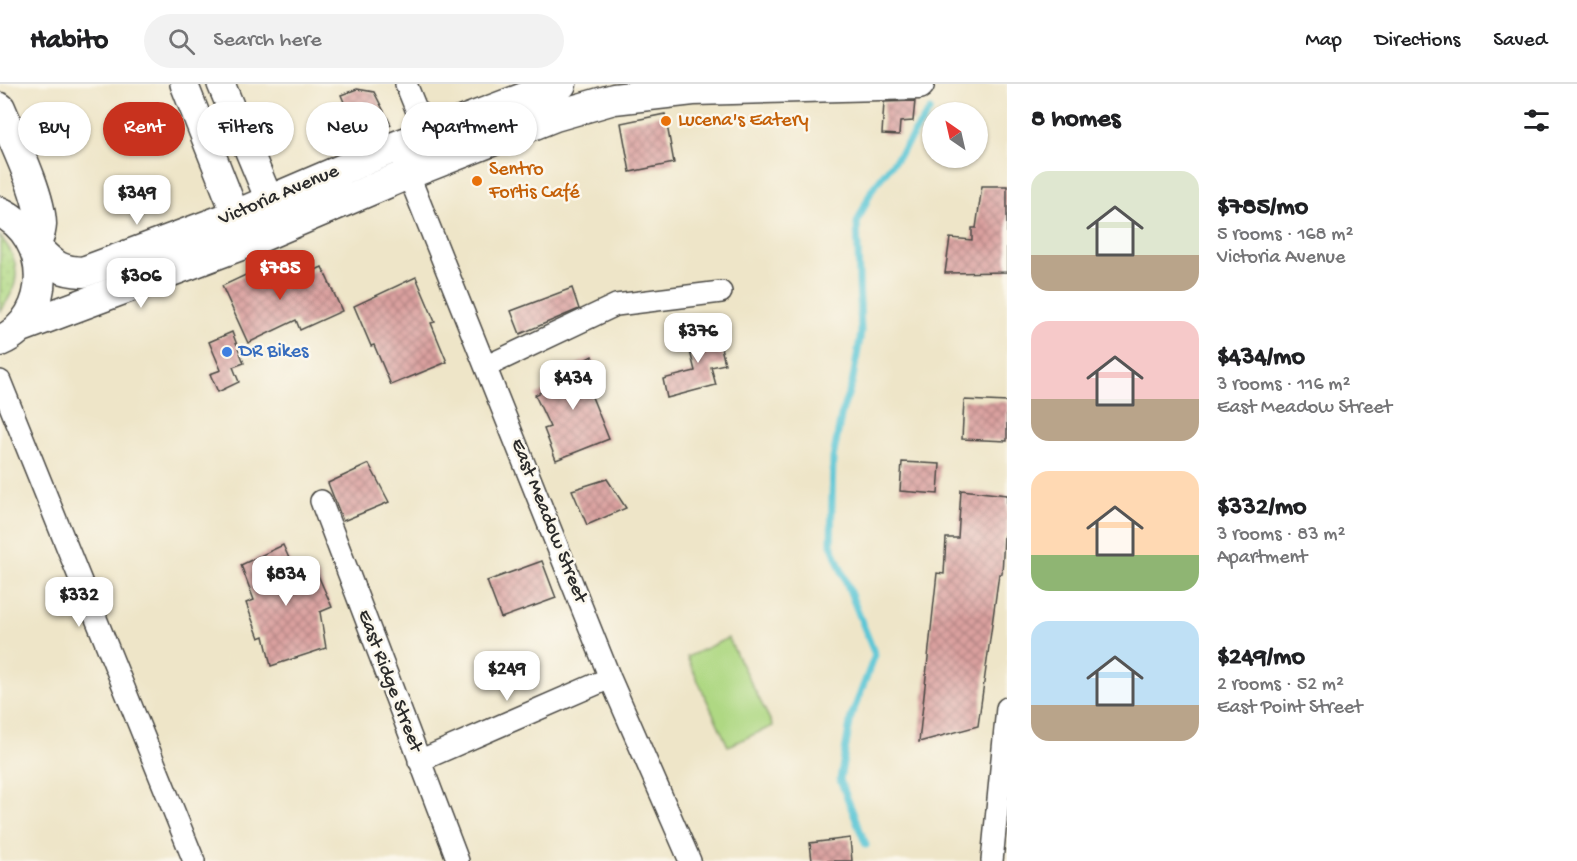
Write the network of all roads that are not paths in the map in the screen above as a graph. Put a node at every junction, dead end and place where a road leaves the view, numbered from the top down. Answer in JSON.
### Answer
{"nodes":[{"id":1,"x":184,"y":84,"type":"edge"},
{"id":2,"x":221,"y":84,"type":"edge"},
{"id":3,"x":406,"y":84,"type":"edge"},
{"id":4,"x":561,"y":84,"type":"edge"},
{"id":5,"x":919,"y":84,"type":"edge"},
{"id":6,"x":612,"y":91,"type":"edge"},
{"id":7,"x":413,"y":102,"type":"edge"},
{"id":8,"x":514,"y":102,"type":"edge"},
{"id":9,"x":0,"y":108,"type":"edge"},
{"id":10,"x":401,"y":145,"type":"edge"},
{"id":11,"x":397,"y":146,"type":"junction"},
{"id":12,"x":435,"y":156,"type":"edge"},
{"id":13,"x":438,"y":163,"type":"junction"},
{"id":14,"x":408,"y":174,"type":"junction"},
{"id":15,"x":0,"y":212,"type":"edge"},
{"id":16,"x":236,"y":215,"type":"junction"},
{"id":17,"x":275,"y":215,"type":"junction"},
{"id":18,"x":246,"y":243,"type":"junction"},
{"id":19,"x":35,"y":247,"type":"junction"},
{"id":20,"x":721,"y":292,"type":"dead end"},
{"id":21,"x":10,"y":335,"type":"edge"},
{"id":22,"x":487,"y":366,"type":"junction"},
{"id":23,"x":0,"y":381,"type":"edge"},
{"id":24,"x":321,"y":501,"type":"dead end"},
{"id":25,"x":610,"y":678,"type":"junction"},
{"id":26,"x":1007,"y":708,"type":"edge"},
{"id":27,"x":419,"y":761,"type":"junction"},
{"id":28,"x":194,"y":861,"type":"edge"},
{"id":29,"x":458,"y":861,"type":"edge"},
{"id":30,"x":690,"y":861,"type":"edge"},
{"id":31,"x":992,"y":861,"type":"edge"}],
"edges":[{"from":1,"to":16,"type":"street"},
{"from":2,"to":17,"type":"street"},
{"from":3,"to":7,"type":"street"},
{"from":4,"to":8,"type":"main road","name":"Victoria Avenue"},
{"from":5,"to":6,"type":"main road","name":"Victoria Avenue"},
{"from":6,"to":13,"type":"main road","name":"Victoria Avenue"},
{"from":9,"to":19,"type":"main road"},
{"from":10,"to":11,"type":"main road","name":"Victoria Avenue"},
{"from":11,"to":14,"type":"street","name":"East Meadow Street"},
{"from":11,"to":17,"type":"main road","name":"Victoria Avenue"},
{"from":12,"to":13,"type":"street"},
{"from":13,"to":14,"type":"main road","name":"Victoria Avenue"},
{"from":14,"to":17,"type":"main road","name":"Victoria Avenue"},
{"from":14,"to":22,"type":"street","name":"East Meadow Street"},
{"from":15,"to":19,"type":"main road","name":"Victoria Avenue"},
{"from":16,"to":17,"type":"main road","name":"Victoria Avenue"},
{"from":16,"to":18,"type":"street"},
{"from":16,"to":19,"type":"main road","name":"Victoria Avenue"},
{"from":17,"to":18,"type":"main road","name":"Victoria Avenue"},
{"from":18,"to":21,"type":"main road","name":"Victoria Avenue"},
{"from":19,"to":21,"type":"main road"},
{"from":20,"to":22,"type":"street"},
{"from":22,"to":25,"type":"street","name":"East Meadow Street"},
{"from":23,"to":28,"type":"street"},
{"from":24,"to":27,"type":"street","name":"East Ridge Street"},
{"from":25,"to":27,"type":"street"},
{"from":25,"to":30,"type":"street","name":"East Meadow Street"},
{"from":26,"to":31,"type":"street"},
{"from":27,"to":29,"type":"street","name":"East Ridge Street"}]}
